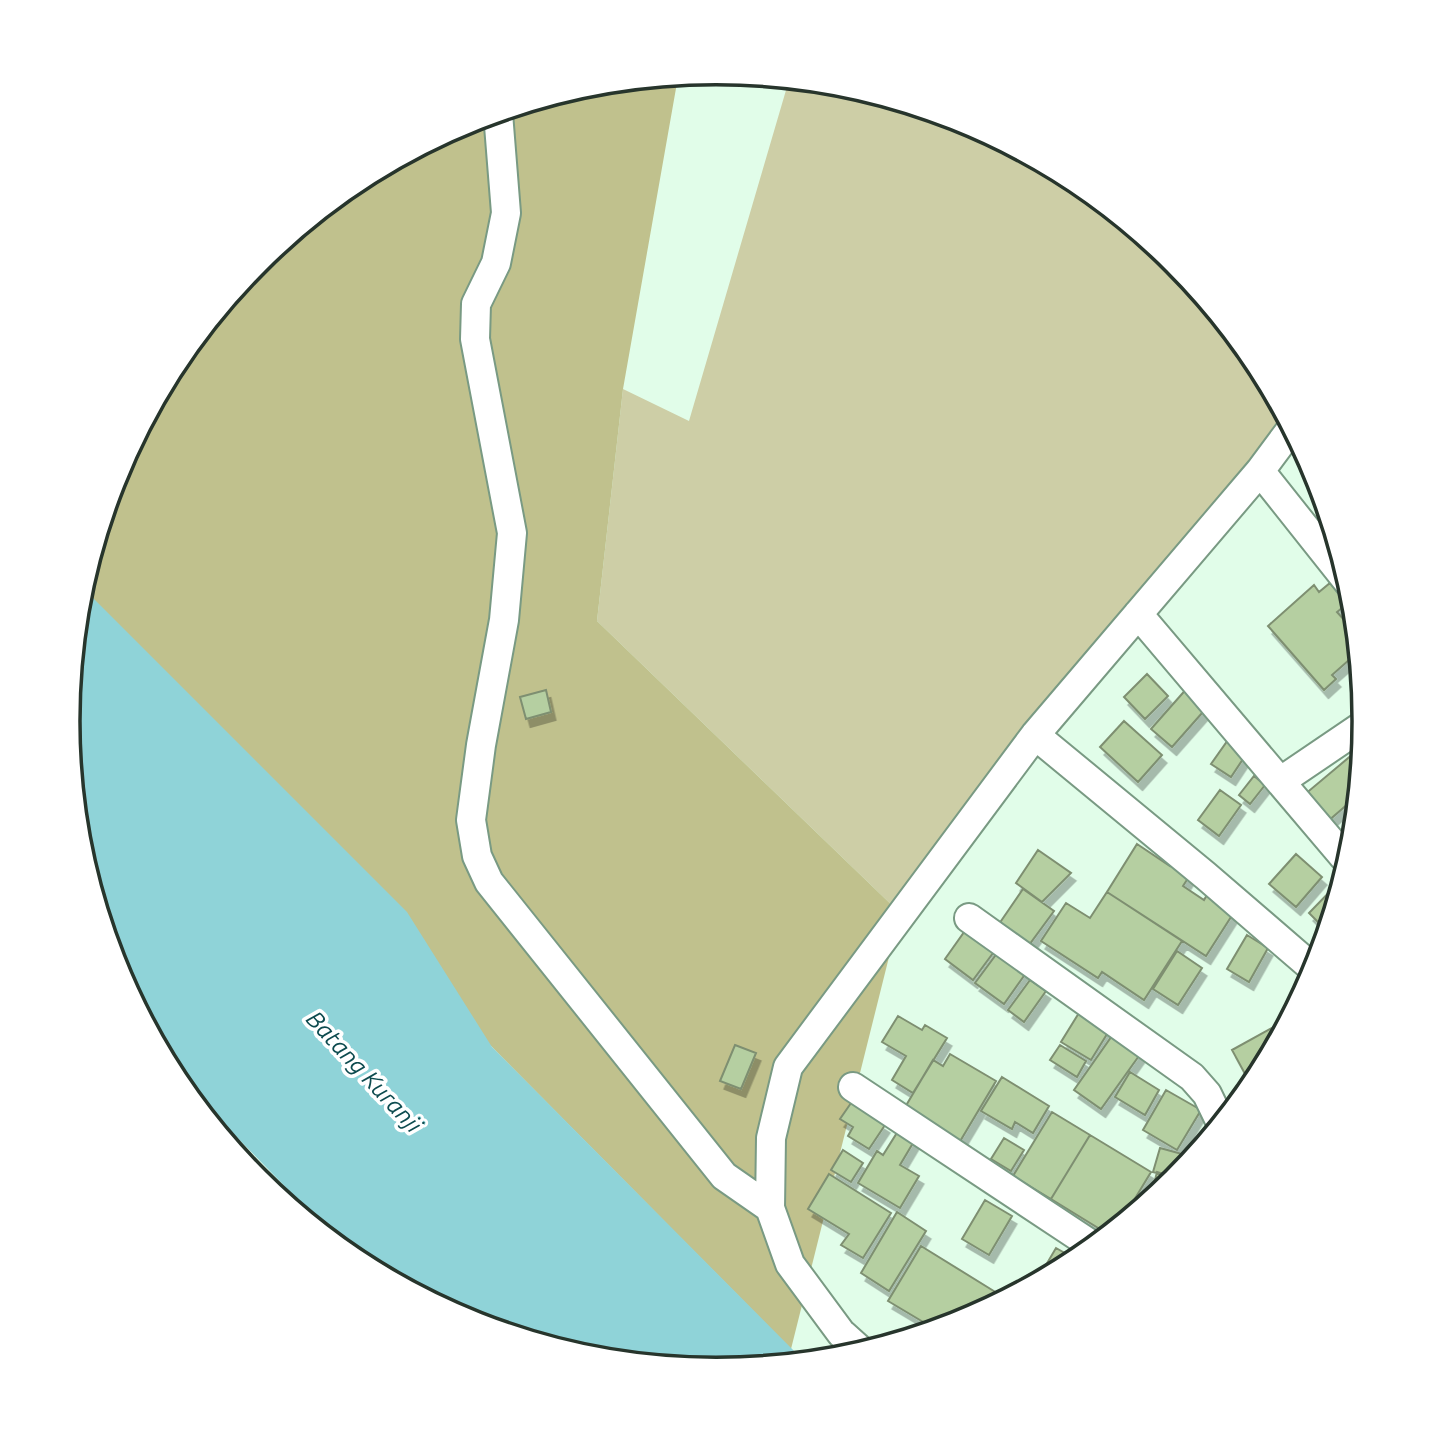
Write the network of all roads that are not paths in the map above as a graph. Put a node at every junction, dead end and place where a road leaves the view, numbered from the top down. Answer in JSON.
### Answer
{"nodes":[{"id":1,"x":499,"y":124,"type":"edge"},
{"id":2,"x":1285,"y":437,"type":"edge"},
{"id":3,"x":1260,"y":471,"type":"junction"},
{"id":4,"x":1332,"y":562,"type":"edge"},
{"id":5,"x":1138,"y":614,"type":"junction"},
{"id":6,"x":1352,"y":732,"type":"edge"},
{"id":7,"x":1035,"y":735,"type":"junction"},
{"id":8,"x":1281,"y":781,"type":"junction"},
{"id":9,"x":1339,"y":851,"type":"edge"},
{"id":10,"x":969,"y":918,"type":"dead end"},
{"id":11,"x":1305,"y":961,"type":"edge"},
{"id":12,"x":853,"y":1087,"type":"dead end"},
{"id":13,"x":1216,"y":1114,"type":"edge"},
{"id":14,"x":771,"y":1208,"type":"junction"},
{"id":15,"x":1084,"y":1240,"type":"edge"},
{"id":16,"x":851,"y":1342,"type":"edge"}],
"edges":[{"from":1,"to":14,"type":"street"},
{"from":2,"to":3,"type":"street"},
{"from":3,"to":4,"type":"street"},
{"from":3,"to":5,"type":"street"},
{"from":5,"to":7,"type":"street"},
{"from":5,"to":8,"type":"street"},
{"from":6,"to":8,"type":"street"},
{"from":7,"to":11,"type":"street"},
{"from":7,"to":14,"type":"street"},
{"from":8,"to":9,"type":"street"},
{"from":10,"to":13,"type":"street"},
{"from":12,"to":15,"type":"street"},
{"from":14,"to":16,"type":"street"}]}
